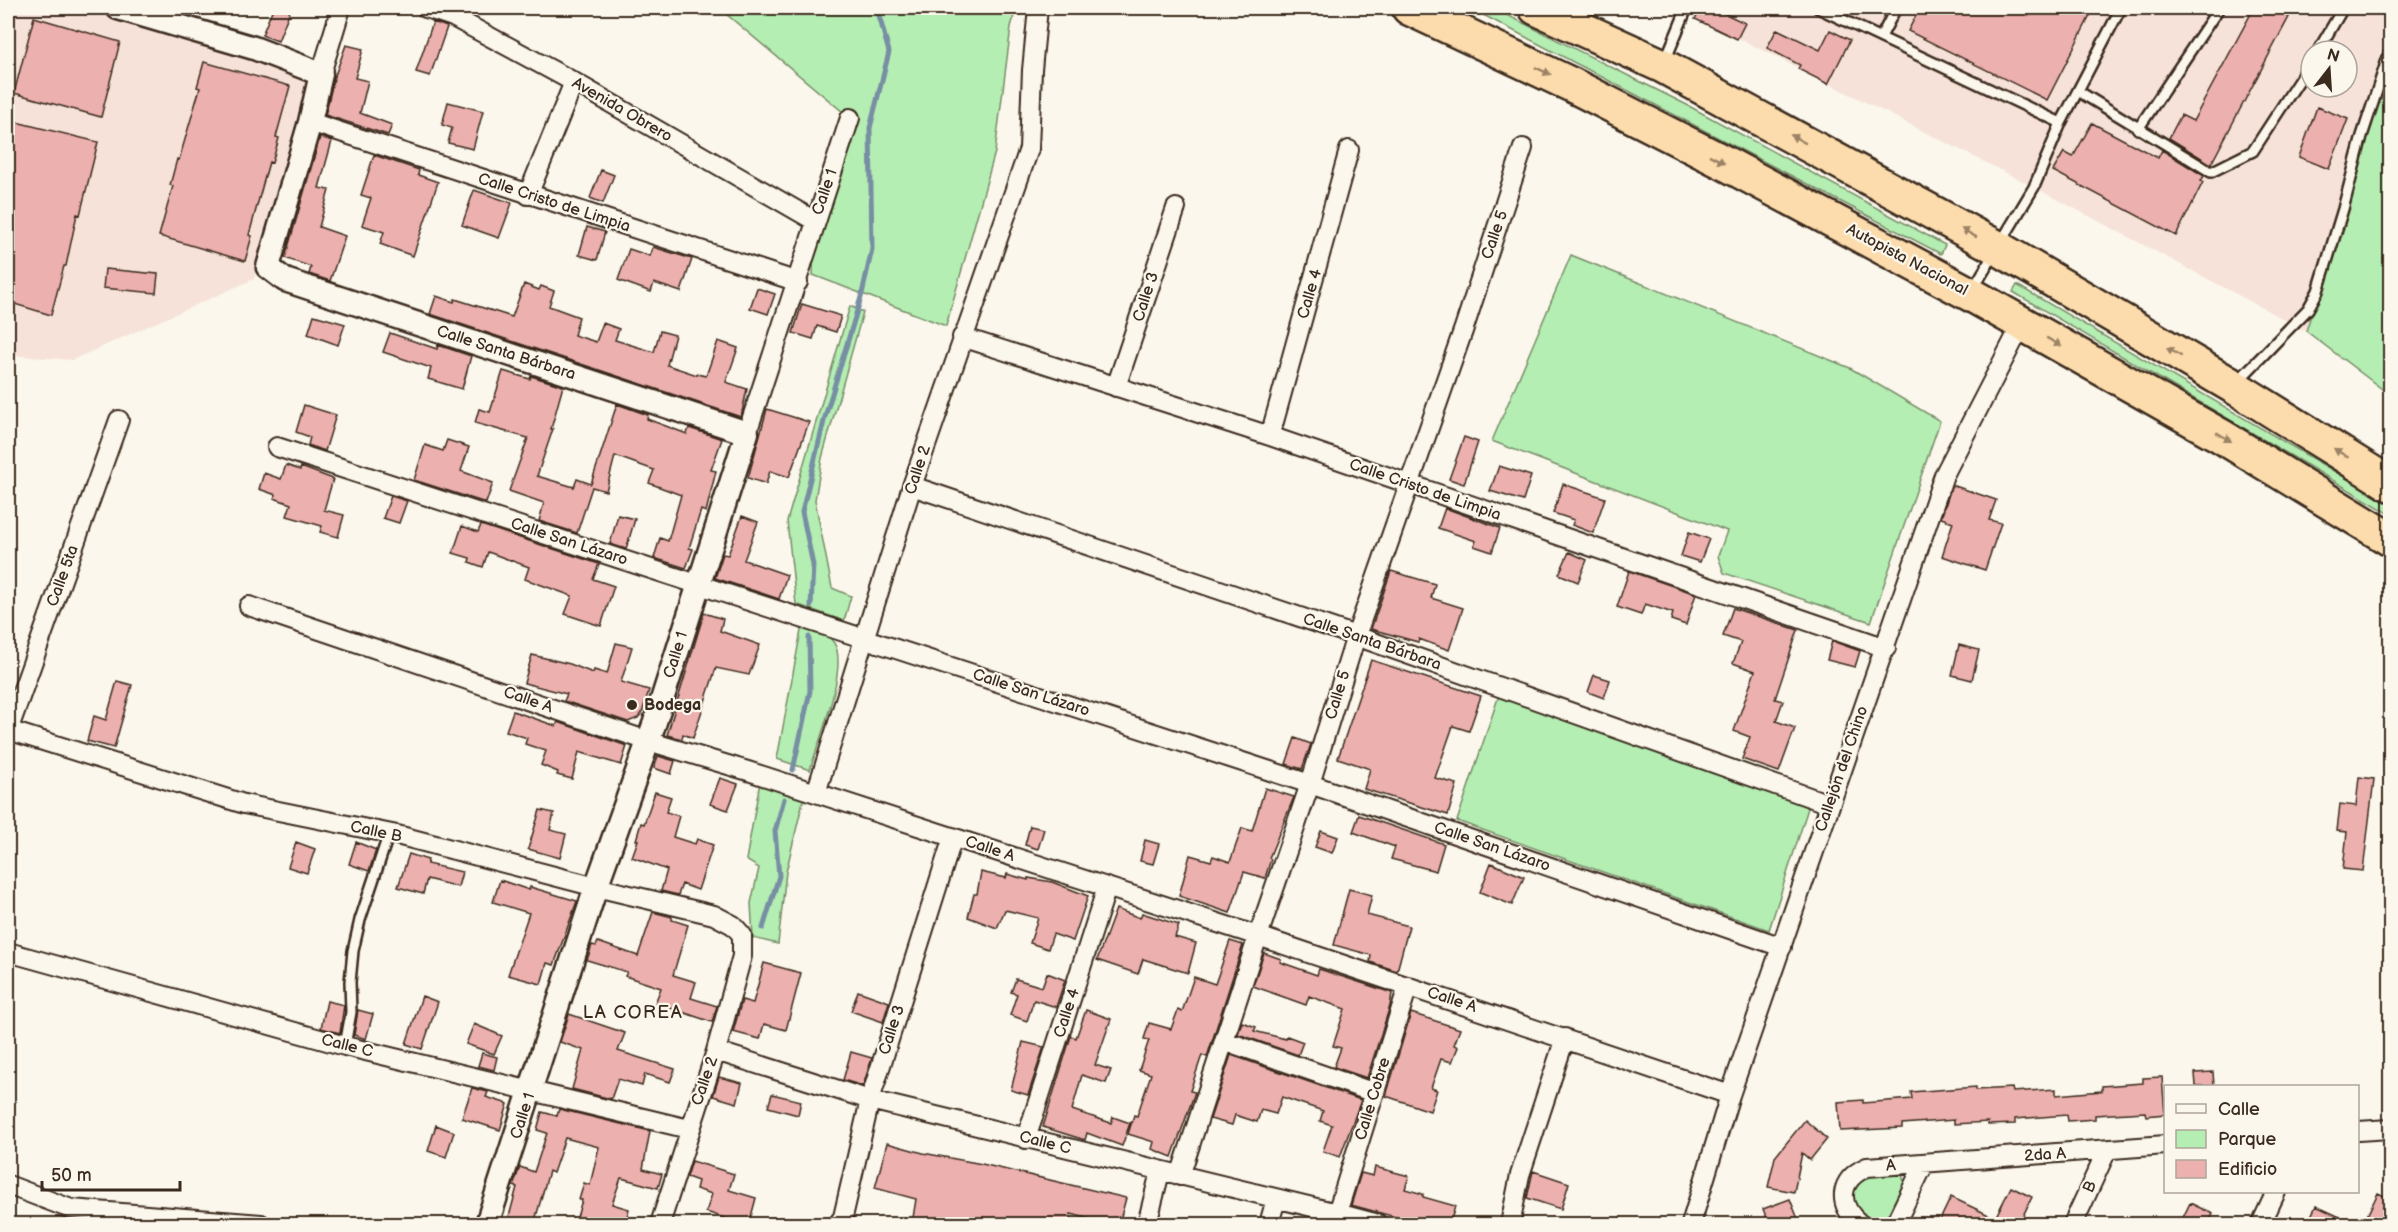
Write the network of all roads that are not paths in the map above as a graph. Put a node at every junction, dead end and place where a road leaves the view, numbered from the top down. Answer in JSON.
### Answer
{"nodes":[{"id":1,"x":118,"y":8,"type":"edge"},
{"id":2,"x":341,"y":8,"type":"edge"},
{"id":3,"x":426,"y":8,"type":"edge"},
{"id":4,"x":1038,"y":8,"type":"edge"},
{"id":5,"x":1409,"y":8,"type":"edge"},
{"id":6,"x":1536,"y":8,"type":"edge"},
{"id":7,"x":1688,"y":8,"type":"edge"},
{"id":8,"x":1818,"y":8,"type":"edge"},
{"id":9,"x":1896,"y":8,"type":"edge"},
{"id":10,"x":2121,"y":8,"type":"edge"},
{"id":11,"x":2219,"y":8,"type":"edge"},
{"id":12,"x":2343,"y":8,"type":"edge"},
{"id":13,"x":1881,"y":38,"type":"junction"},
{"id":14,"x":2325,"y":39,"type":"edge"},
{"id":15,"x":2391,"y":51,"type":"edge"},
{"id":16,"x":1663,"y":66,"type":"junction"},
{"id":17,"x":321,"y":74,"type":"junction"},
{"id":18,"x":2299,"y":81,"type":"edge"},
{"id":19,"x":574,"y":82,"type":"junction"},
{"id":20,"x":2078,"y":91,"type":"junction"},
{"id":21,"x":850,"y":118,"type":"dead end"},
{"id":22,"x":310,"y":122,"type":"junction"},
{"id":23,"x":2061,"y":123,"type":"junction"},
{"id":24,"x":2139,"y":129,"type":"junction"},
{"id":25,"x":1523,"y":148,"type":"dead end"},
{"id":26,"x":1349,"y":150,"type":"dead end"},
{"id":27,"x":528,"y":195,"type":"junction"},
{"id":28,"x":1176,"y":208,"type":"dead end"},
{"id":29,"x":815,"y":221,"type":"junction"},
{"id":30,"x":1998,"y":248,"type":"junction"},
{"id":31,"x":798,"y":282,"type":"junction"},
{"id":32,"x":1970,"y":294,"type":"junction"},
{"id":33,"x":2022,"y":324,"type":"junction"},
{"id":34,"x":962,"y":337,"type":"junction"},
{"id":35,"x":2233,"y":386,"type":"junction"},
{"id":36,"x":1116,"y":387,"type":"junction"},
{"id":37,"x":119,"y":420,"type":"dead end"},
{"id":38,"x":747,"y":434,"type":"junction"},
{"id":39,"x":1270,"y":436,"type":"junction"},
{"id":40,"x":278,"y":447,"type":"dead end"},
{"id":41,"x":1407,"y":484,"type":"junction"},
{"id":42,"x":2391,"y":484,"type":"edge"},
{"id":43,"x":912,"y":486,"type":"junction"},
{"id":44,"x":2391,"y":539,"type":"edge"},
{"id":45,"x":698,"y":583,"type":"junction"},
{"id":46,"x":249,"y":606,"type":"dead end"},
{"id":47,"x":1356,"y":636,"type":"junction"},
{"id":48,"x":864,"y":639,"type":"junction"},
{"id":49,"x":1886,"y":648,"type":"junction"},
{"id":50,"x":8,"y":731,"type":"edge"},
{"id":51,"x":648,"y":741,"type":"junction"},
{"id":52,"x":1310,"y":784,"type":"junction"},
{"id":53,"x":816,"y":793,"type":"junction"},
{"id":54,"x":1829,"y":804,"type":"junction"},
{"id":55,"x":389,"y":833,"type":"junction"},
{"id":56,"x":953,"y":837,"type":"junction"},
{"id":57,"x":596,"y":887,"type":"junction"},
{"id":58,"x":1107,"y":887,"type":"junction"},
{"id":59,"x":742,"y":935,"type":"joint"},
{"id":60,"x":1258,"y":936,"type":"junction"},
{"id":61,"x":1782,"y":947,"type":"junction"},
{"id":62,"x":8,"y":952,"type":"edge"},
{"id":63,"x":1408,"y":986,"type":"junction"},
{"id":64,"x":1565,"y":1038,"type":"junction"},
{"id":65,"x":1224,"y":1041,"type":"junction"},
{"id":66,"x":345,"y":1046,"type":"junction"},
{"id":67,"x":716,"y":1051,"type":"junction"},
{"id":68,"x":531,"y":1092,"type":"junction"},
{"id":69,"x":1375,"y":1093,"type":"junction"},
{"id":70,"x":1730,"y":1095,"type":"junction"},
{"id":71,"x":870,"y":1100,"type":"junction"},
{"id":72,"x":689,"y":1129,"type":"junction"},
{"id":73,"x":2391,"y":1130,"type":"edge"},
{"id":74,"x":2359,"y":1131,"type":"edge"},
{"id":75,"x":1026,"y":1139,"type":"junction"},
{"id":76,"x":2164,"y":1145,"type":"edge"},
{"id":77,"x":2107,"y":1150,"type":"junction"},
{"id":78,"x":1924,"y":1164,"type":"junction"},
{"id":79,"x":1160,"y":1172,"type":"junction"},
{"id":80,"x":1180,"y":1176,"type":"junction"},
{"id":81,"x":8,"y":1185,"type":"edge"},
{"id":82,"x":2275,"y":1193,"type":"edge"},
{"id":83,"x":1276,"y":1198,"type":"junction"},
{"id":84,"x":1337,"y":1213,"type":"junction"},
{"id":85,"x":69,"y":1217,"type":"edge"},
{"id":86,"x":842,"y":1222,"type":"edge"},
{"id":87,"x":261,"y":1224,"type":"edge"},
{"id":88,"x":487,"y":1224,"type":"edge"},
{"id":89,"x":660,"y":1224,"type":"edge"},
{"id":90,"x":1147,"y":1224,"type":"edge"},
{"id":91,"x":1269,"y":1224,"type":"edge"},
{"id":92,"x":1378,"y":1224,"type":"edge"},
{"id":93,"x":1510,"y":1224,"type":"edge"},
{"id":94,"x":1691,"y":1224,"type":"edge"},
{"id":95,"x":1860,"y":1224,"type":"edge"},
{"id":96,"x":1895,"y":1224,"type":"edge"},
{"id":97,"x":2073,"y":1224,"type":"edge"},
{"id":98,"x":2261,"y":1224,"type":"edge"}],
"edges":[{"from":1,"to":17,"type":"street"},
{"from":2,"to":17,"type":"street"},
{"from":3,"to":19,"type":"street","name":"Avenida Obrero"},
{"from":4,"to":34,"type":"street","name":"Calle 2"},
{"from":5,"to":32,"type":"highway","name":"Autopista Nacional","one_way":true},
{"from":6,"to":16,"type":"highway"},
{"from":7,"to":16,"type":"lane"},
{"from":8,"to":13,"type":"lane"},
{"from":9,"to":13,"type":"lane"},
{"from":10,"to":20,"type":"lane"},
{"from":11,"to":24,"type":"lane"},
{"from":12,"to":14,"type":"lane"},
{"from":13,"to":23,"type":"lane"},
{"from":15,"to":35,"type":"lane"},
{"from":30,"to":16,"type":"highway","one_way":true},
{"from":17,"to":22,"type":"street"},
{"from":18,"to":24,"type":"lane"},
{"from":19,"to":27,"type":"street"},
{"from":19,"to":29,"type":"street","name":"Avenida Obrero"},
{"from":20,"to":23,"type":"lane"},
{"from":20,"to":24,"type":"lane"},
{"from":21,"to":29,"type":"street","name":"Calle 1"},
{"from":22,"to":27,"type":"street","name":"Calle Cristo de Limpia"},
{"from":22,"to":38,"type":"street","name":"Calle Santa Bárbara"},
{"from":23,"to":30,"type":"lane"},
{"from":25,"to":41,"type":"street","name":"Calle 5"},
{"from":26,"to":39,"type":"street","name":"Calle 4"},
{"from":27,"to":31,"type":"street","name":"Calle Cristo de Limpia"},
{"from":28,"to":36,"type":"street","name":"Calle 3"},
{"from":29,"to":31,"type":"street","name":"Calle 1"},
{"from":30,"to":32,"type":"lane"},
{"from":35,"to":30,"type":"highway","one_way":true},
{"from":31,"to":38,"type":"street","name":"Calle 1"},
{"from":32,"to":33,"type":"highway","name":"Autopista Nacional"},
{"from":33,"to":44,"type":"highway","name":"Autopista Nacional","one_way":true},
{"from":33,"to":49,"type":"street","name":"Callejón del Chino"},
{"from":34,"to":36,"type":"street","name":"Calle Cristo de Limpia"},
{"from":34,"to":43,"type":"street","name":"Calle 2"},
{"from":42,"to":35,"type":"highway","one_way":true},
{"from":36,"to":39,"type":"street","name":"Calle Cristo de Limpia"},
{"from":37,"to":50,"type":"street","name":"Calle 5ta"},
{"from":38,"to":45,"type":"street","name":"Calle 1"},
{"from":39,"to":41,"type":"street","name":"Calle Cristo de Limpia"},
{"from":40,"to":45,"type":"street","name":"Calle San Lázaro"},
{"from":41,"to":47,"type":"street","name":"Calle 5"},
{"from":41,"to":49,"type":"street","name":"Calle Cristo de Limpia"},
{"from":43,"to":47,"type":"street","name":"Calle Santa Bárbara"},
{"from":43,"to":48,"type":"street","name":"Calle 2"},
{"from":45,"to":48,"type":"street","name":"Calle San Lázaro"},
{"from":45,"to":51,"type":"street","name":"Calle 1"},
{"from":46,"to":51,"type":"street","name":"Calle A"},
{"from":47,"to":52,"type":"street","name":"Calle 5"},
{"from":47,"to":54,"type":"street","name":"Calle Santa Bárbara"},
{"from":48,"to":52,"type":"street","name":"Calle San Lázaro"},
{"from":48,"to":53,"type":"street","name":"Calle 2"},
{"from":49,"to":54,"type":"street","name":"Callejón del Chino"},
{"from":50,"to":55,"type":"street","name":"Calle B"},
{"from":51,"to":53,"type":"street","name":"Calle A"},
{"from":51,"to":57,"type":"street","name":"Calle 1"},
{"from":52,"to":60,"type":"street","name":"Calle 5"},
{"from":52,"to":61,"type":"street","name":"Calle San Lázaro"},
{"from":53,"to":56,"type":"street","name":"Calle A"},
{"from":54,"to":61,"type":"street","name":"Callejón del Chino"},
{"from":55,"to":57,"type":"street","name":"Calle B"},
{"from":55,"to":66,"type":"lane"},
{"from":56,"to":58,"type":"street","name":"Calle A"},
{"from":56,"to":71,"type":"street","name":"Calle 3"},
{"from":57,"to":59,"type":"street","name":"Calle B"},
{"from":57,"to":68,"type":"street","name":"Calle 1"},
{"from":58,"to":60,"type":"street","name":"Calle A"},
{"from":58,"to":75,"type":"street","name":"Calle 4"},
{"from":59,"to":67,"type":"street","name":"Calle 2"},
{"from":60,"to":63,"type":"street","name":"Calle A"},
{"from":60,"to":65,"type":"street","name":"Calle 5"},
{"from":61,"to":70,"type":"street","name":"Callejón del Chino"},
{"from":62,"to":66,"type":"street","name":"Calle C"},
{"from":63,"to":64,"type":"street","name":"Calle A"},
{"from":63,"to":69,"type":"street","name":"Calle Cobre"},
{"from":64,"to":70,"type":"street","name":"Calle A"},
{"from":64,"to":93,"type":"street"},
{"from":65,"to":69,"type":"street"},
{"from":65,"to":80,"type":"street","name":"Calle 5"},
{"from":66,"to":68,"type":"street","name":"Calle C"},
{"from":67,"to":71,"type":"street","name":"Calle C"},
{"from":67,"to":72,"type":"street","name":"Calle 2"},
{"from":68,"to":72,"type":"street","name":"Calle C"},
{"from":68,"to":88,"type":"street","name":"Calle 1"},
{"from":69,"to":84,"type":"street","name":"Calle Cobre"},
{"from":70,"to":94,"type":"street","name":"Callejón del Chino"},
{"from":71,"to":75,"type":"street","name":"Calle C"},
{"from":71,"to":86,"type":"street","name":"Calle 3"},
{"from":72,"to":89,"type":"street","name":"Calle 2"},
{"from":73,"to":74,"type":"street"},
{"from":75,"to":79,"type":"street","name":"Calle C"},
{"from":76,"to":77,"type":"street","name":"2da A"},
{"from":77,"to":78,"type":"street","name":"2da A"},
{"from":77,"to":97,"type":"street","name":"B"},
{"from":78,"to":95,"type":"street","name":"A"},
{"from":78,"to":96,"type":"street","name":"A"},
{"from":79,"to":80,"type":"street","name":"Calle C"},
{"from":79,"to":90,"type":"street"},
{"from":80,"to":83,"type":"street","name":"Calle C"},
{"from":81,"to":85,"type":"street"},
{"from":82,"to":98,"type":"street"},
{"from":83,"to":84,"type":"street","name":"Calle C"},
{"from":83,"to":91,"type":"street"},
{"from":84,"to":92,"type":"street","name":"Calle C"},
{"from":85,"to":87,"type":"street"}]}
